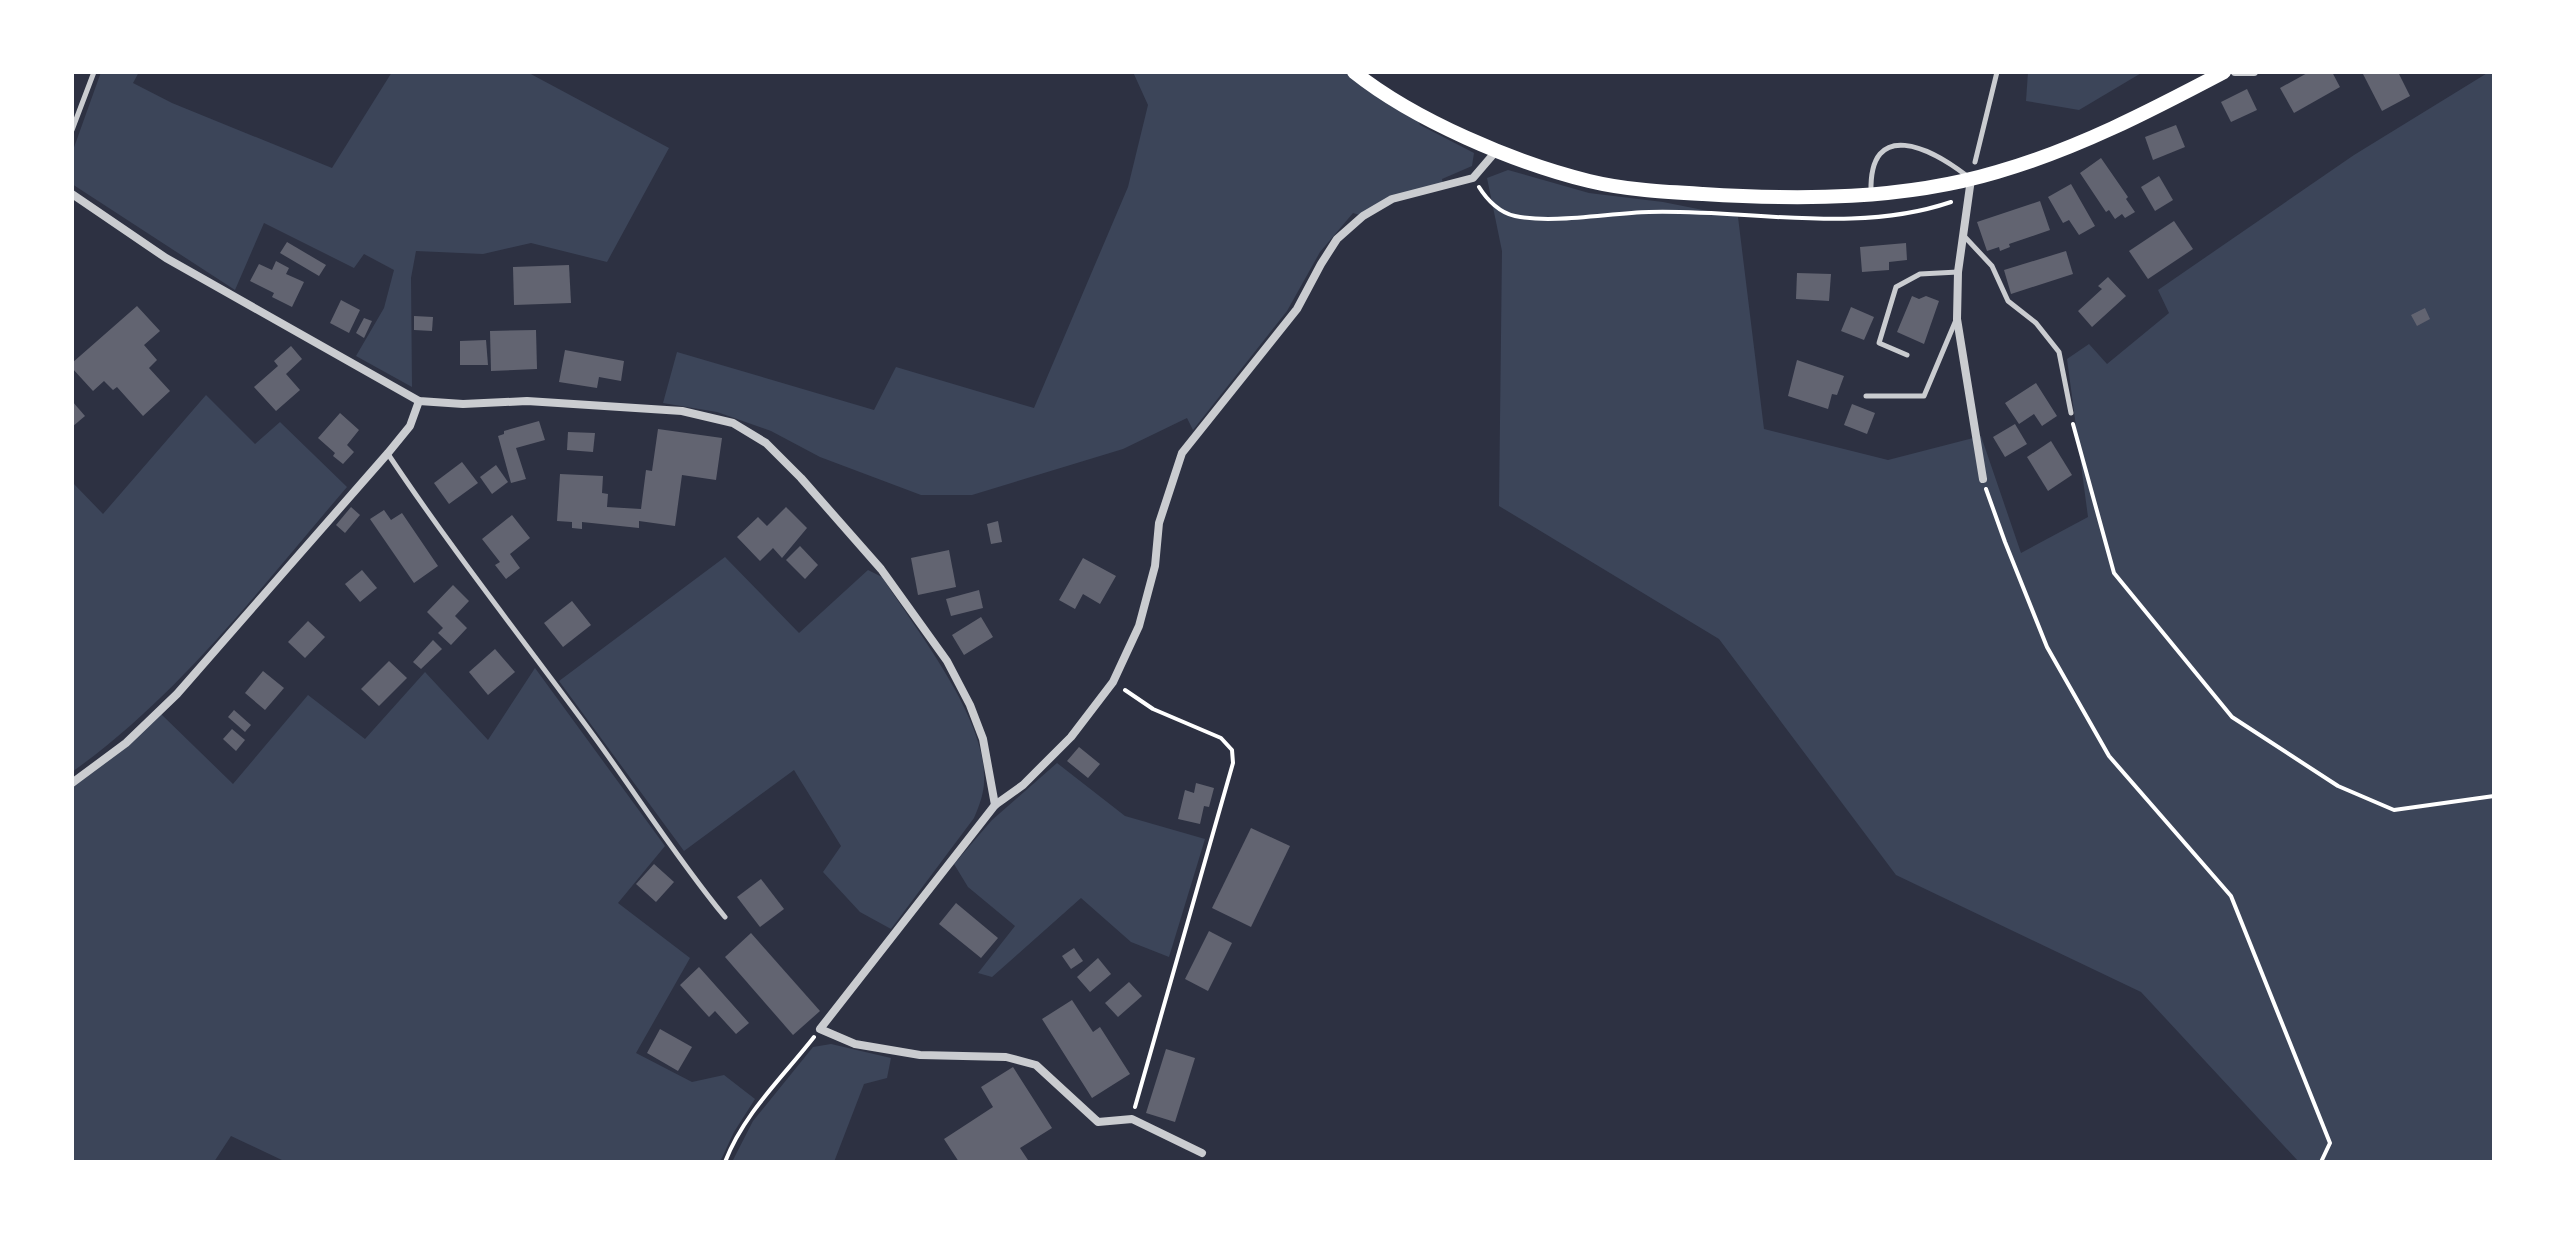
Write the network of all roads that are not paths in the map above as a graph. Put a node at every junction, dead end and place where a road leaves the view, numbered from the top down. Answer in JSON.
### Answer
{"nodes":[{"id":1,"x":94,"y":72,"type":"edge"},
{"id":2,"x":1354,"y":72,"type":"edge"},
{"id":3,"x":1997,"y":72,"type":"edge"},
{"id":4,"x":2224,"y":72,"type":"edge"},
{"id":5,"x":2235,"y":72,"type":"edge"},
{"id":6,"x":2254,"y":72,"type":"edge"},
{"id":7,"x":72,"y":130,"type":"edge"},
{"id":8,"x":1497,"y":150,"type":"junction"},
{"id":9,"x":1975,"y":162,"type":"dead end"},
{"id":10,"x":1971,"y":179,"type":"junction"},
{"id":11,"x":72,"y":194,"type":"edge"},
{"id":12,"x":1871,"y":195,"type":"junction"},
{"id":13,"x":1964,"y":235,"type":"junction"},
{"id":14,"x":1958,"y":272,"type":"junction"},
{"id":15,"x":1957,"y":319,"type":"junction"},
{"id":16,"x":1907,"y":355,"type":"dead end"},
{"id":17,"x":1866,"y":396,"type":"dead end"},
{"id":18,"x":419,"y":401,"type":"junction"},
{"id":19,"x":2071,"y":413,"type":"road end"},
{"id":20,"x":388,"y":453,"type":"junction"},
{"id":21,"x":1983,"y":479,"type":"road end"},
{"id":22,"x":72,"y":783,"type":"edge"},
{"id":23,"x":995,"y":805,"type":"junction"},
{"id":24,"x":725,"y":917,"type":"dead end"},
{"id":25,"x":1202,"y":1153,"type":"dead end"}],
"edges":[{"from":1,"to":7,"type":"lane"},
{"from":2,"to":8,"type":"main road"},
{"from":3,"to":9,"type":"lane"},
{"from":4,"to":10,"type":"main road"},
{"from":5,"to":6,"type":"street"},
{"from":8,"to":12,"type":"main road"},
{"from":8,"to":23,"type":"street"},
{"from":10,"to":12,"type":"main road"},
{"from":10,"to":12,"type":"lane"},
{"from":10,"to":13,"type":"street"},
{"from":11,"to":18,"type":"street"},
{"from":13,"to":14,"type":"street"},
{"from":13,"to":19,"type":"lane"},
{"from":14,"to":15,"type":"street"},
{"from":14,"to":16,"type":"lane"},
{"from":15,"to":17,"type":"lane"},
{"from":15,"to":21,"type":"street"},
{"from":18,"to":20,"type":"street"},
{"from":18,"to":23,"type":"street"},
{"from":20,"to":22,"type":"street"},
{"from":20,"to":24,"type":"lane"},
{"from":23,"to":25,"type":"street"}]}
